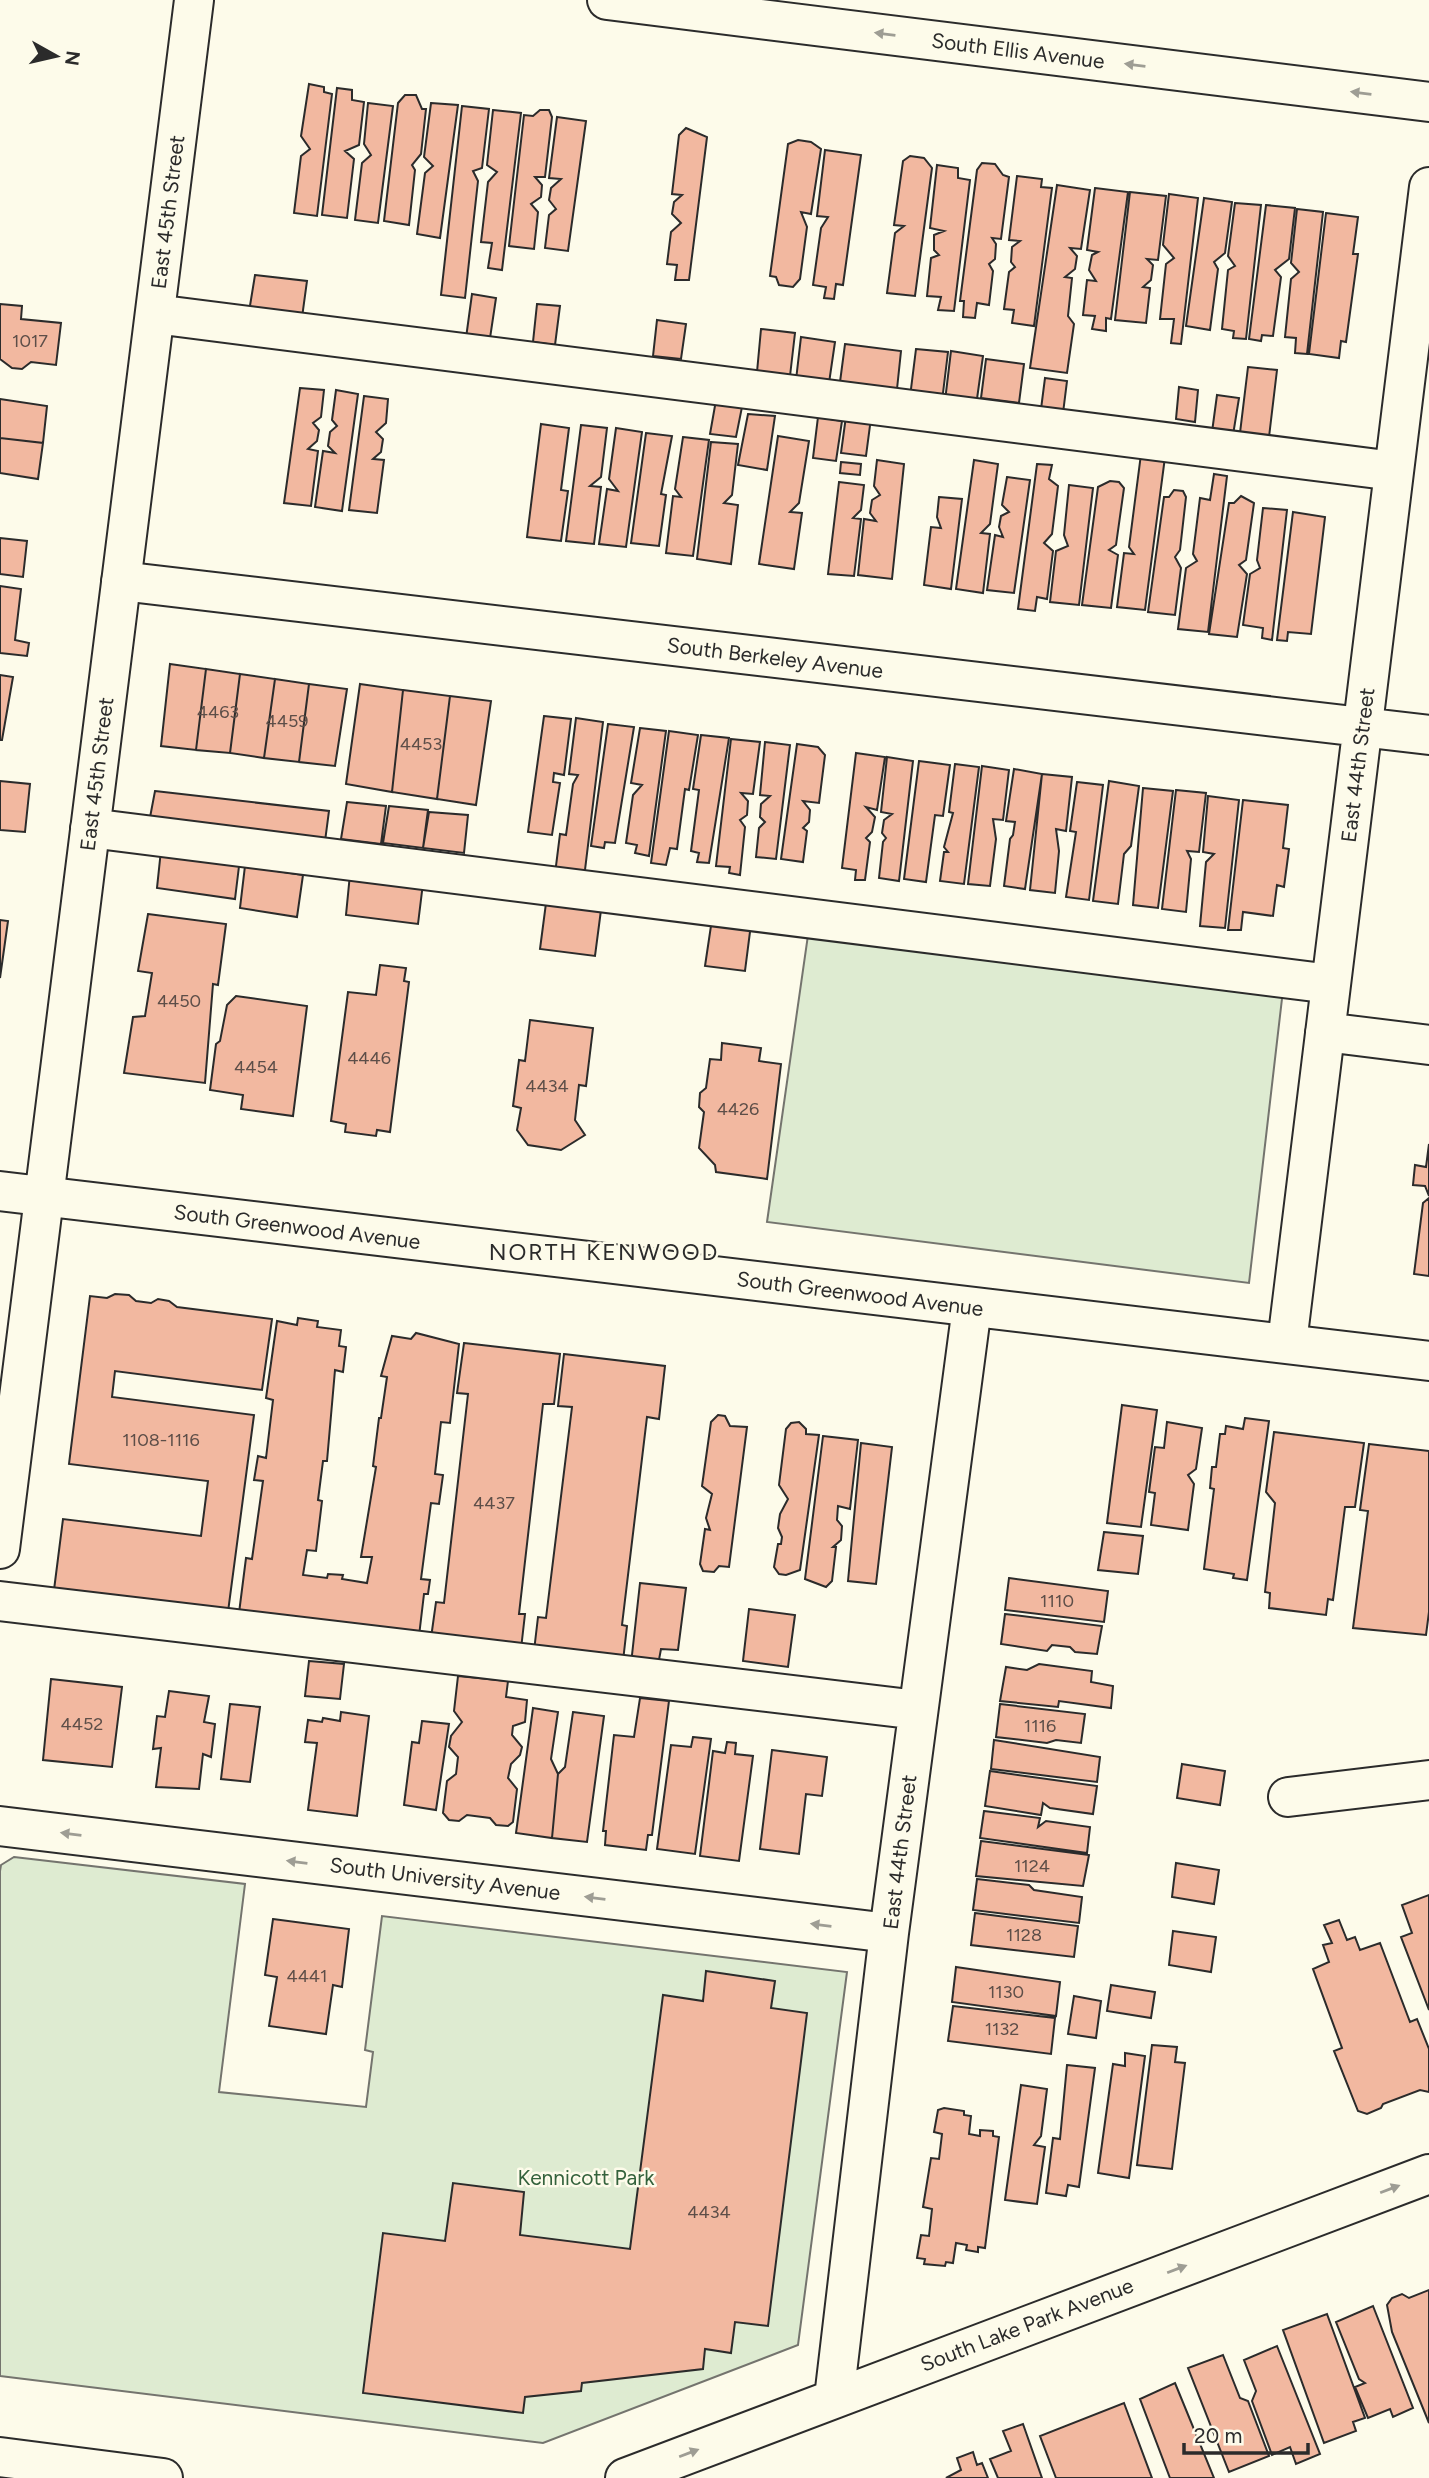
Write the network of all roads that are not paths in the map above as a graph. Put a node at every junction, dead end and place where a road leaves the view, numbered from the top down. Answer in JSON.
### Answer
{"nodes":[{"id":1,"x":194,"y":0,"type":"edge"},
{"id":2,"x":607,"y":0,"type":"edge"},
{"id":3,"x":1429,"y":102,"type":"edge"},
{"id":4,"x":1429,"y":187,"type":"edge"},
{"id":5,"x":155,"y":314,"type":"junction"},
{"id":6,"x":1415,"y":422,"type":"edge"},
{"id":7,"x":1394,"y":471,"type":"junction"},
{"id":8,"x":121,"y":580,"type":"junction"},
{"id":9,"x":1363,"y":727,"type":"junction"},
{"id":10,"x":1429,"y":735,"type":"edge"},
{"id":11,"x":90,"y":828,"type":"junction"},
{"id":12,"x":1331,"y":984,"type":"junction"},
{"id":13,"x":1325,"y":1032,"type":"junction"},
{"id":14,"x":1429,"y":1045,"type":"edge"},
{"id":15,"x":0,"y":1191,"type":"edge"},
{"id":16,"x":45,"y":1197,"type":"junction"},
{"id":17,"x":972,"y":1307,"type":"junction"},
{"id":18,"x":1287,"y":1343,"type":"junction"},
{"id":19,"x":1429,"y":1361,"type":"edge"},
{"id":20,"x":0,"y":1549,"type":"edge"},
{"id":21,"x":0,"y":1601,"type":"edge"},
{"id":22,"x":918,"y":1710,"type":"junction"},
{"id":23,"x":1429,"y":1780,"type":"edge"},
{"id":24,"x":1288,"y":1797,"type":"dead end"},
{"id":25,"x":0,"y":1826,"type":"edge"},
{"id":26,"x":889,"y":1933,"type":"junction"},
{"id":27,"x":1429,"y":2174,"type":"edge"},
{"id":28,"x":834,"y":2398,"type":"junction"},
{"id":29,"x":0,"y":2457,"type":"edge"},
{"id":30,"x":163,"y":2478,"type":"edge"},
{"id":31,"x":625,"y":2478,"type":"edge"}],
"edges":[{"from":1,"to":5,"type":"street","name":"East 45th Street"},
{"from":3,"to":2,"type":"street","name":"South Ellis Avenue","one_way":true},
{"from":4,"to":6,"type":"street","name":"East 44th Street"},
{"from":5,"to":7,"type":"street"},
{"from":5,"to":8,"type":"street","name":"East 45th Street"},
{"from":6,"to":7,"type":"street","name":"East 44th Street"},
{"from":7,"to":9,"type":"street","name":"East 44th Street"},
{"from":8,"to":9,"type":"street","name":"South Berkeley Avenue"},
{"from":8,"to":11,"type":"street","name":"East 45th Street"},
{"from":9,"to":10,"type":"street","name":"South Berkeley Avenue"},
{"from":9,"to":12,"type":"street","name":"East 44th Street"},
{"from":11,"to":12,"type":"street"},
{"from":11,"to":16,"type":"street","name":"East 45th Street"},
{"from":12,"to":13,"type":"street","name":"East 44th Street"},
{"from":13,"to":14,"type":"street"},
{"from":13,"to":18,"type":"street","name":"East 44th Street"},
{"from":15,"to":16,"type":"street","name":"South Greenwood Avenue"},
{"from":16,"to":17,"type":"street","name":"South Greenwood Avenue"},
{"from":16,"to":20,"type":"street","name":"East 45th Street"},
{"from":17,"to":18,"type":"street","name":"South Greenwood Avenue"},
{"from":17,"to":22,"type":"street","name":"East 44th Street"},
{"from":18,"to":19,"type":"street","name":"South Greenwood Avenue"},
{"from":21,"to":22,"type":"street"},
{"from":22,"to":26,"type":"street","name":"East 44th Street"},
{"from":23,"to":24,"type":"street"},
{"from":26,"to":25,"type":"street","name":"South University Avenue","one_way":true},
{"from":26,"to":28,"type":"street","name":"East 44th Street"},
{"from":28,"to":27,"type":"street","name":"South Lake Park Avenue","one_way":true},
{"from":31,"to":28,"type":"street","name":"South Lake Park Avenue","one_way":true},
{"from":29,"to":30,"type":"street"}]}
